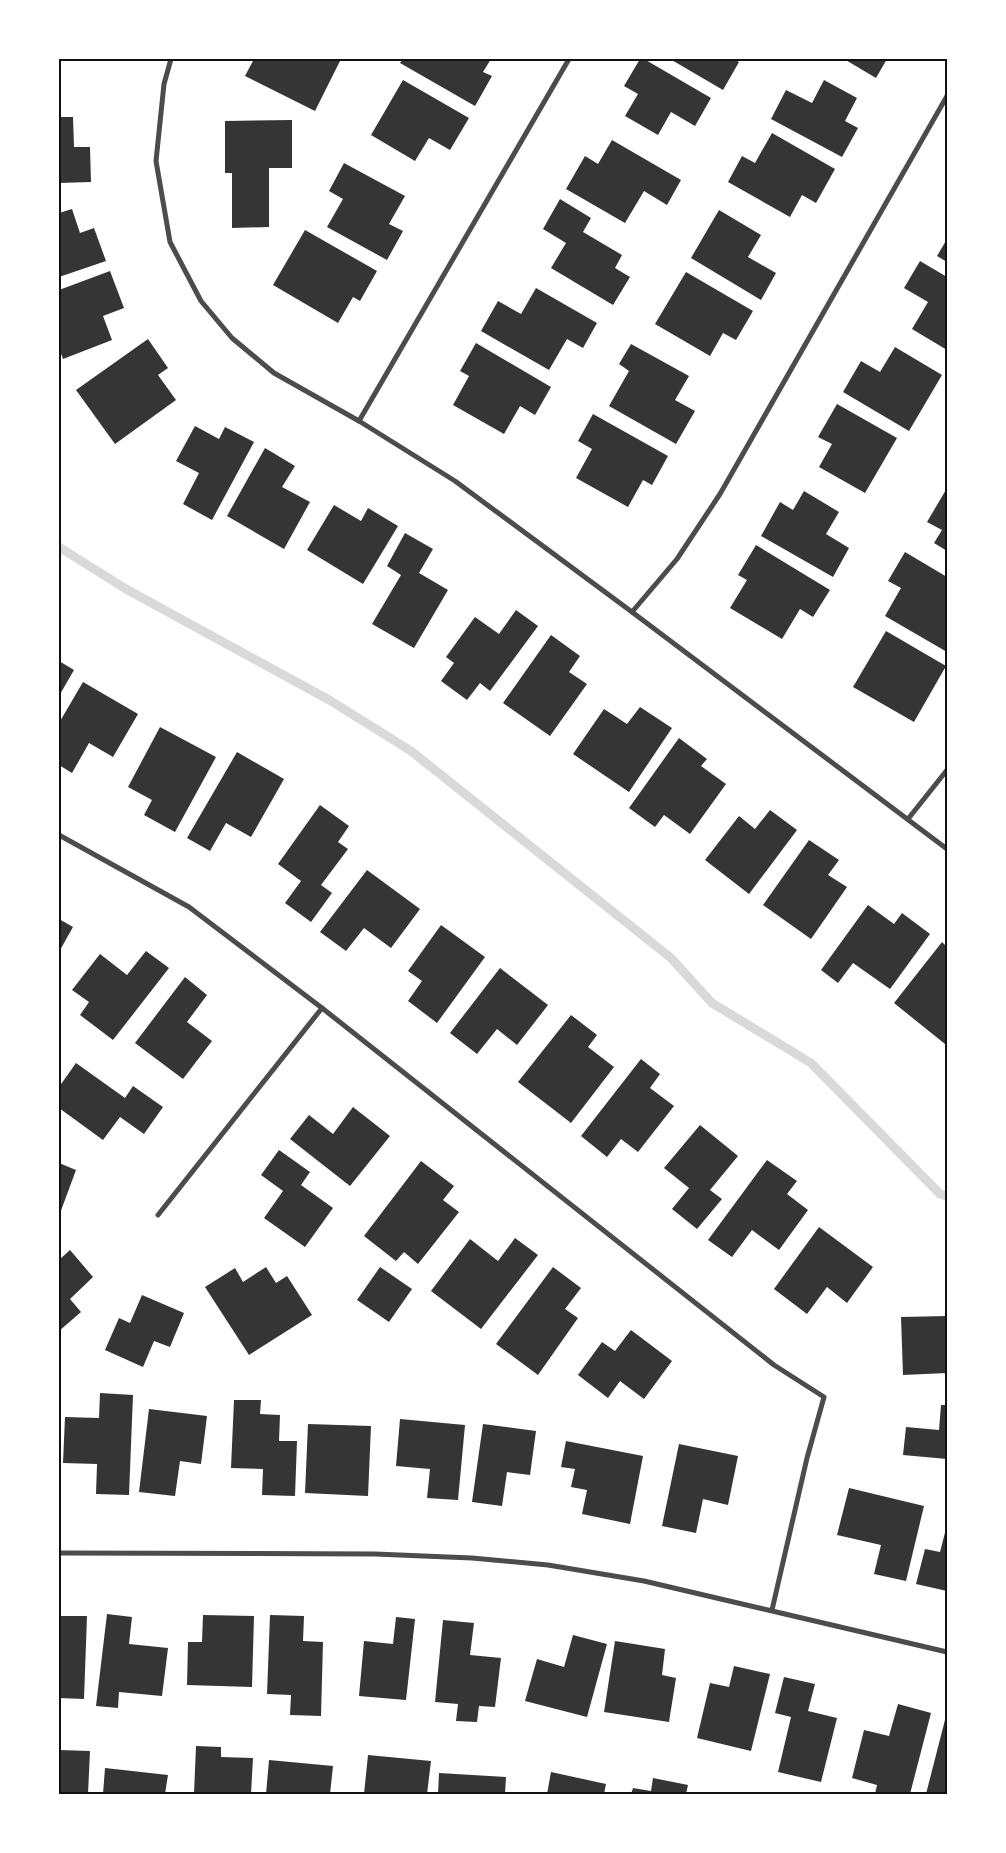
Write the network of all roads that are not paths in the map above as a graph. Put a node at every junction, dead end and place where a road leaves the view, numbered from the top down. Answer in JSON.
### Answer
{"nodes":[{"id":1,"x":170,"y":59,"type":"edge"},
{"id":2,"x":569,"y":59,"type":"edge"},
{"id":3,"x":947,"y":96,"type":"edge"},
{"id":4,"x":359,"y":421,"type":"junction"},
{"id":5,"x":632,"y":612,"type":"junction"},
{"id":6,"x":947,"y":770,"type":"edge"},
{"id":7,"x":908,"y":819,"type":"junction"},
{"id":8,"x":59,"y":835,"type":"edge"},
{"id":9,"x":947,"y":849,"type":"edge"},
{"id":10,"x":322,"y":1008,"type":"junction"},
{"id":11,"x":158,"y":1215,"type":"dead end"},
{"id":12,"x":59,"y":1553,"type":"edge"},
{"id":13,"x":772,"y":1610,"type":"junction"},
{"id":14,"x":947,"y":1652,"type":"edge"}],
"edges":[{"from":1,"to":4,"type":"street"},
{"from":2,"to":4,"type":"street"},
{"from":3,"to":5,"type":"street"},
{"from":4,"to":5,"type":"street"},
{"from":5,"to":7,"type":"street"},
{"from":6,"to":7,"type":"street"},
{"from":7,"to":9,"type":"street"},
{"from":8,"to":10,"type":"street"},
{"from":10,"to":11,"type":"street"},
{"from":10,"to":13,"type":"street"},
{"from":12,"to":13,"type":"street"},
{"from":13,"to":14,"type":"street"}]}
